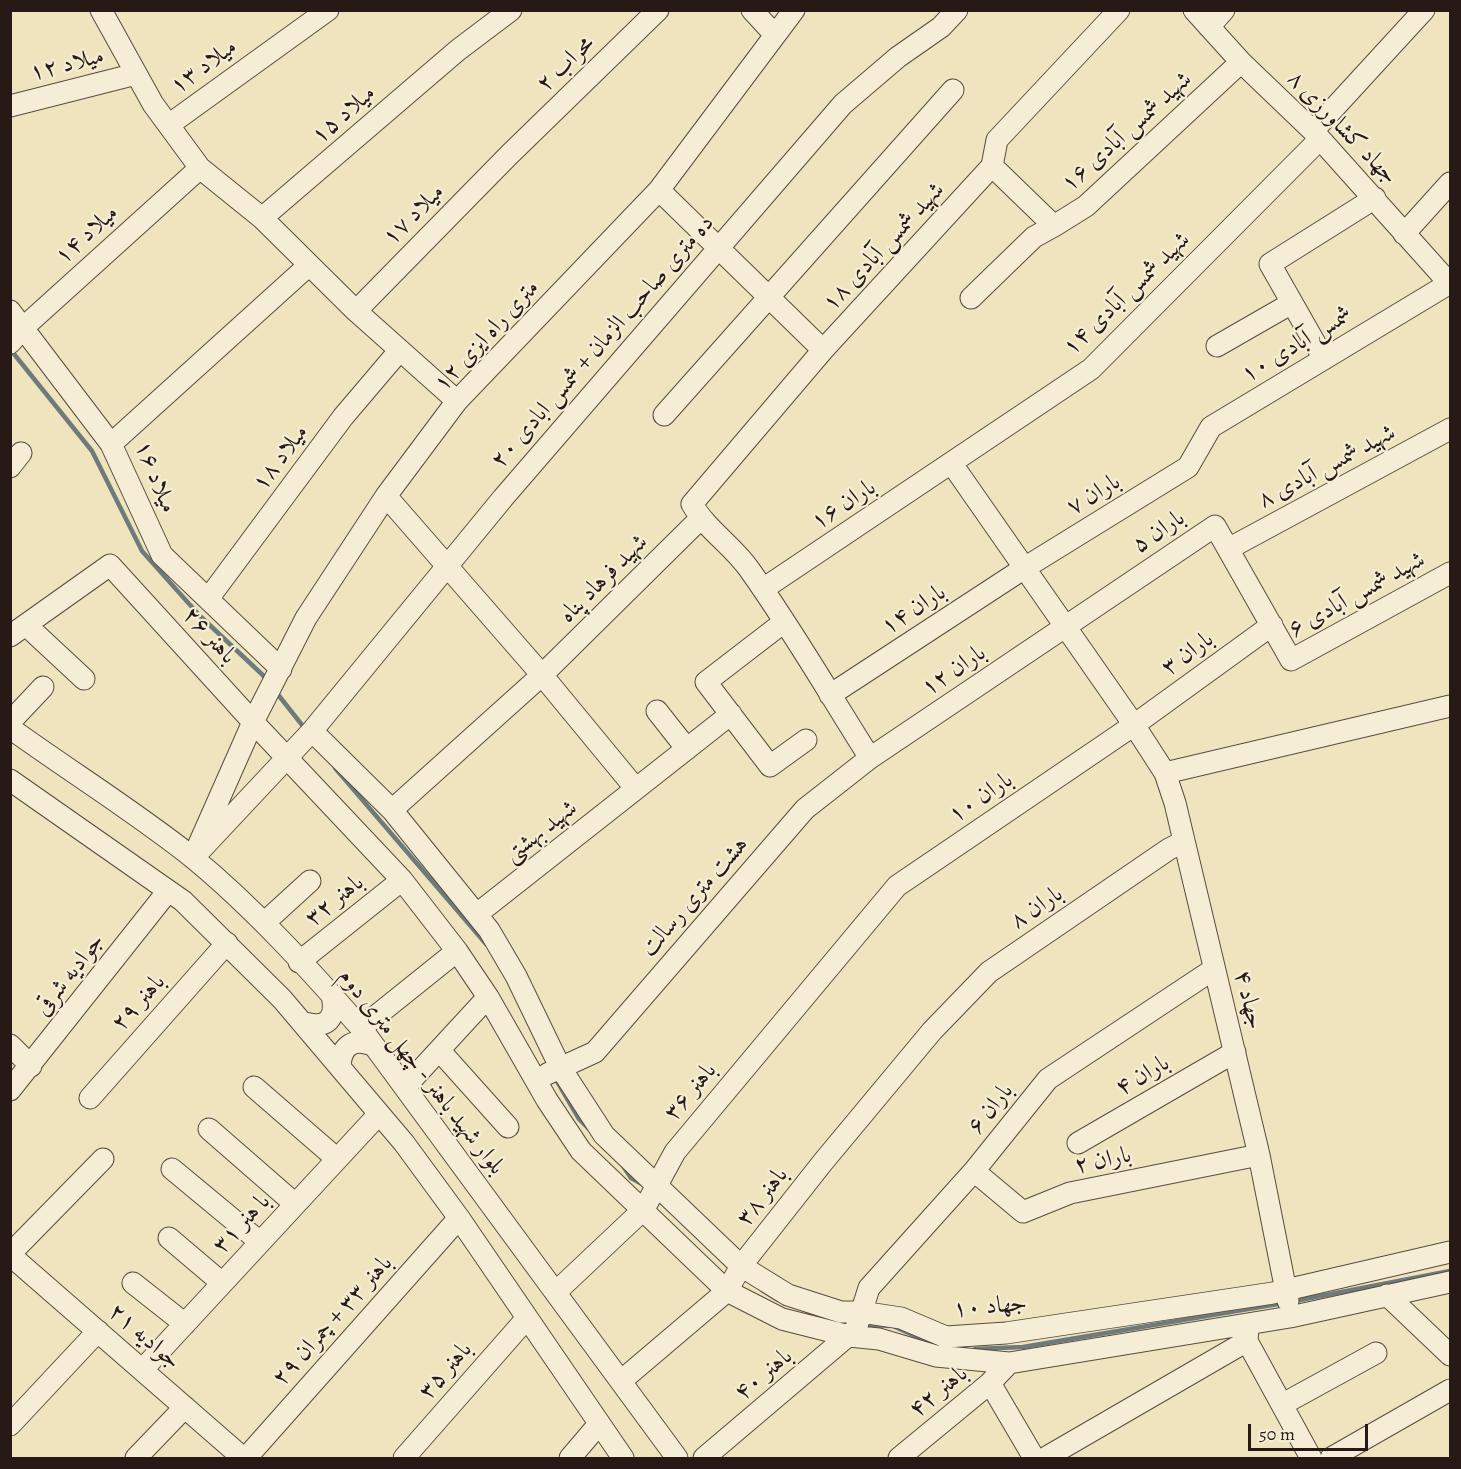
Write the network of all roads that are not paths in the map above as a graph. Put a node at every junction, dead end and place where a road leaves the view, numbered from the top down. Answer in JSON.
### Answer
{"nodes":[{"id":1,"x":328,"y":10,"type":"edge"},
{"id":2,"x":511,"y":10,"type":"edge"},
{"id":3,"x":658,"y":10,"type":"edge"},
{"id":4,"x":752,"y":10,"type":"edge"},
{"id":5,"x":794,"y":10,"type":"edge"},
{"id":6,"x":957,"y":10,"type":"edge"},
{"id":7,"x":1119,"y":10,"type":"edge"},
{"id":8,"x":1194,"y":10,"type":"edge"},
{"id":9,"x":1224,"y":10,"type":"edge"},
{"id":10,"x":1424,"y":10,"type":"edge"},
{"id":11,"x":101,"y":11,"type":"edge"},
{"id":12,"x":1209,"y":27,"type":"junction"},
{"id":13,"x":775,"y":35,"type":"junction"},
{"id":14,"x":1241,"y":62,"type":"junction"},
{"id":15,"x":136,"y":74,"type":"junction"},
{"id":16,"x":953,"y":90,"type":"dead end"},
{"id":17,"x":10,"y":106,"type":"edge"},
{"id":18,"x":170,"y":124,"type":"junction"},
{"id":19,"x":1317,"y":135,"type":"junction"},
{"id":20,"x":509,"y":155,"type":"joint"},
{"id":21,"x":992,"y":166,"type":"junction"},
{"id":22,"x":200,"y":168,"type":"junction"},
{"id":23,"x":1450,"y":183,"type":"edge"},
{"id":24,"x":659,"y":190,"type":"junction"},
{"id":25,"x":1375,"y":198,"type":"junction"},
{"id":26,"x":262,"y":218,"type":"junction"},
{"id":27,"x":1054,"y":226,"type":"junction"},
{"id":28,"x":1404,"y":234,"type":"junction"},
{"id":29,"x":718,"y":246,"type":"junction"},
{"id":30,"x":308,"y":266,"type":"junction"},
{"id":31,"x":1449,"y":278,"type":"edge"},
{"id":32,"x":771,"y":297,"type":"junction"},
{"id":33,"x":971,"y":298,"type":"dead end"},
{"id":34,"x":1292,"y":303,"type":"junction"},
{"id":35,"x":356,"y":311,"type":"junction"},
{"id":36,"x":17,"y":319,"type":"edge"},
{"id":37,"x":10,"y":343,"type":"edge"},
{"id":38,"x":1217,"y":346,"type":"dead end"},
{"id":39,"x":823,"y":350,"type":"junction"},
{"id":40,"x":399,"y":351,"type":"junction"},
{"id":41,"x":1324,"y":359,"type":"junction"},
{"id":42,"x":458,"y":401,"type":"junction"},
{"id":43,"x":664,"y":415,"type":"dead end"},
{"id":44,"x":1450,"y":429,"type":"edge"},
{"id":45,"x":111,"y":444,"type":"junction"},
{"id":46,"x":952,"y":464,"type":"junction"},
{"id":47,"x":1188,"y":467,"type":"joint"},
{"id":48,"x":386,"y":496,"type":"junction"},
{"id":49,"x":700,"y":519,"type":"junction"},
{"id":50,"x":1228,"y":549,"type":"junction"},
{"id":51,"x":447,"y":564,"type":"junction"},
{"id":52,"x":1026,"y":567,"type":"junction"},
{"id":53,"x":1450,"y":573,"type":"edge"},
{"id":54,"x":764,"y":589,"type":"junction"},
{"id":55,"x":208,"y":598,"type":"junction"},
{"id":56,"x":784,"y":622,"type":"junction"},
{"id":57,"x":1066,"y":625,"type":"junction"},
{"id":58,"x":1272,"y":625,"type":"junction"},
{"id":59,"x":18,"y":631,"type":"edge"},
{"id":60,"x":280,"y":673,"type":"junction"},
{"id":61,"x":542,"y":675,"type":"junction"},
{"id":62,"x":84,"y":679,"type":"dead end"},
{"id":63,"x":43,"y":687,"type":"dead end"},
{"id":64,"x":830,"y":695,"type":"junction"},
{"id":65,"x":1450,"y":706,"type":"edge"},
{"id":66,"x":657,"y":711,"type":"dead end"},
{"id":67,"x":731,"y":714,"type":"junction"},
{"id":68,"x":253,"y":722,"type":"junction"},
{"id":69,"x":10,"y":723,"type":"edge"},
{"id":70,"x":1134,"y":725,"type":"junction"},
{"id":71,"x":10,"y":728,"type":"edge"},
{"id":72,"x":312,"y":731,"type":"junction"},
{"id":73,"x":806,"y":741,"type":"dead end"},
{"id":74,"x":687,"y":748,"type":"junction"},
{"id":75,"x":870,"y":758,"type":"junction"},
{"id":76,"x":286,"y":759,"type":"junction"},
{"id":77,"x":1165,"y":773,"type":"junction"},
{"id":78,"x":10,"y":780,"type":"edge"},
{"id":79,"x":636,"y":789,"type":"junction"},
{"id":80,"x":392,"y":810,"type":"junction"},
{"id":81,"x":1183,"y":843,"type":"junction"},
{"id":82,"x":193,"y":858,"type":"junction"},
{"id":83,"x":402,"y":880,"type":"junction"},
{"id":84,"x":310,"y":881,"type":"dead end"},
{"id":85,"x":168,"y":891,"type":"junction"},
{"id":86,"x":477,"y":915,"type":"junction"},
{"id":87,"x":865,"y":922,"type":"joint"},
{"id":88,"x":264,"y":923,"type":"junction"},
{"id":89,"x":227,"y":943,"type":"junction"},
{"id":90,"x":457,"y":951,"type":"junction"},
{"id":91,"x":299,"y":962,"type":"junction"},
{"id":92,"x":1214,"y":969,"type":"junction"},
{"id":93,"x":332,"y":995,"type":"junction"},
{"id":94,"x":488,"y":997,"type":"junction"},
{"id":95,"x":304,"y":1023,"type":"junction"},
{"id":96,"x":361,"y":1028,"type":"junction"},
{"id":97,"x":932,"y":1031,"type":"joint"},
{"id":98,"x":10,"y":1044,"type":"edge"},
{"id":99,"x":374,"y":1046,"type":"junction"},
{"id":100,"x":439,"y":1050,"type":"junction"},
{"id":101,"x":1235,"y":1052,"type":"junction"},
{"id":102,"x":31,"y":1066,"type":"junction"},
{"id":103,"x":340,"y":1067,"type":"junction"},
{"id":104,"x":560,"y":1067,"type":"junction"},
{"id":105,"x":536,"y":1080,"type":"junction"},
{"id":106,"x":405,"y":1087,"type":"junction"},
{"id":107,"x":254,"y":1088,"type":"dead end"},
{"id":108,"x":10,"y":1090,"type":"edge"},
{"id":109,"x":90,"y":1098,"type":"dead end"},
{"id":110,"x":379,"y":1114,"type":"junction"},
{"id":111,"x":508,"y":1127,"type":"dead end"},
{"id":112,"x":209,"y":1129,"type":"dead end"},
{"id":113,"x":1078,"y":1143,"type":"dead end"},
{"id":114,"x":1259,"y":1155,"type":"junction"},
{"id":115,"x":103,"y":1159,"type":"dead end"},
{"id":116,"x":337,"y":1159,"type":"junction"},
{"id":117,"x":172,"y":1169,"type":"dead end"},
{"id":118,"x":974,"y":1171,"type":"junction"},
{"id":119,"x":656,"y":1184,"type":"junction"},
{"id":120,"x":295,"y":1204,"type":"junction"},
{"id":121,"x":644,"y":1209,"type":"junction"},
{"id":122,"x":459,"y":1218,"type":"junction"},
{"id":123,"x":169,"y":1238,"type":"dead end"},
{"id":124,"x":260,"y":1242,"type":"junction"},
{"id":125,"x":1450,"y":1252,"type":"edge"},
{"id":126,"x":10,"y":1255,"type":"edge"},
{"id":127,"x":741,"y":1266,"type":"junction"},
{"id":128,"x":1450,"y":1282,"type":"edge"},
{"id":129,"x":133,"y":1283,"type":"dead end"},
{"id":130,"x":222,"y":1283,"type":"junction"},
{"id":131,"x":556,"y":1291,"type":"junction"},
{"id":132,"x":727,"y":1291,"type":"junction"},
{"id":133,"x":1387,"y":1296,"type":"junction"},
{"id":134,"x":1288,"y":1303,"type":"junction"},
{"id":135,"x":527,"y":1318,"type":"junction"},
{"id":136,"x":185,"y":1324,"type":"junction"},
{"id":137,"x":856,"y":1324,"type":"junction"},
{"id":138,"x":98,"y":1330,"type":"junction"},
{"id":139,"x":1248,"y":1332,"type":"junction"},
{"id":140,"x":1376,"y":1353,"type":"dead end"},
{"id":141,"x":1450,"y":1355,"type":"edge"},
{"id":142,"x":1009,"y":1363,"type":"junction"},
{"id":143,"x":143,"y":1369,"type":"junction"},
{"id":144,"x":621,"y":1381,"type":"junction"},
{"id":145,"x":990,"y":1383,"type":"junction"},
{"id":146,"x":1450,"y":1390,"type":"edge"},
{"id":147,"x":1283,"y":1404,"type":"junction"},
{"id":148,"x":185,"y":1407,"type":"junction"},
{"id":149,"x":599,"y":1424,"type":"junction"},
{"id":150,"x":10,"y":1425,"type":"edge"},
{"id":151,"x":136,"y":1458,"type":"edge"},
{"id":152,"x":245,"y":1458,"type":"edge"},
{"id":153,"x":404,"y":1458,"type":"edge"},
{"id":154,"x":570,"y":1458,"type":"edge"},
{"id":155,"x":624,"y":1458,"type":"edge"},
{"id":156,"x":677,"y":1458,"type":"edge"},
{"id":157,"x":704,"y":1458,"type":"edge"},
{"id":158,"x":899,"y":1458,"type":"edge"},
{"id":159,"x":1034,"y":1458,"type":"edge"},
{"id":160,"x":1045,"y":1458,"type":"edge"},
{"id":161,"x":1311,"y":1458,"type":"edge"},
{"id":162,"x":1331,"y":1458,"type":"edge"}],
"edges":[{"from":1,"to":18,"type":"street","name":"میلاد ۱۳"},
{"from":2,"to":26,"type":"street","name":"میلاد ۱۵"},
{"from":3,"to":20,"type":"street","name":"محراب ۲"},
{"from":4,"to":13,"type":"street"},
{"from":5,"to":13,"type":"street","name":"۱۲ متری راه ایزی"},
{"from":6,"to":29,"type":"street","name":"ده متری صاحب الزمان + شمس ابادی ۲۰"},
{"from":7,"to":21,"type":"street","name":"شهید شمس آبادی ۱۸"},
{"from":8,"to":12,"type":"street","name":"جهاد کشاورزی ۸"},
{"from":9,"to":12,"type":"street"},
{"from":10,"to":19,"type":"street","name":"شهید شمس آبادی ۱۴"},
{"from":11,"to":15,"type":"street"},
{"from":12,"to":14,"type":"street","name":"جهاد کشاورزی ۸"},
{"from":13,"to":24,"type":"street","name":"۱۲ متری راه ایزی"},
{"from":14,"to":19,"type":"street","name":"جهاد کشاورزی ۸"},
{"from":14,"to":27,"type":"street","name":"شهید شمس آبادی ۱۶"},
{"from":15,"to":17,"type":"street","name":"میلاد ۱۲"},
{"from":15,"to":18,"type":"street"},
{"from":16,"to":32,"type":"street","name":"شهید شمس آبادی ۱۸"},
{"from":18,"to":22,"type":"street"},
{"from":19,"to":25,"type":"street","name":"جهاد کشاورزی ۸"},
{"from":19,"to":46,"type":"street","name":"شهید شمس آبادی ۱۴"},
{"from":20,"to":35,"type":"street","name":"میلاد ۱۷"},
{"from":21,"to":27,"type":"street","name":"شهید شمس آبادی ۱۶"},
{"from":21,"to":39,"type":"street","name":"شهید شمس آبادی ۱۸"},
{"from":22,"to":26,"type":"street"},
{"from":22,"to":36,"type":"street","name":"میلاد ۱۴"},
{"from":23,"to":28,"type":"street"},
{"from":24,"to":29,"type":"street"},
{"from":24,"to":42,"type":"street","name":"۱۲ متری راه ایزی"},
{"from":25,"to":28,"type":"street","name":"جهاد کشاورزی ۸"},
{"from":25,"to":34,"type":"street"},
{"from":26,"to":30,"type":"street"},
{"from":27,"to":33,"type":"street"},
{"from":28,"to":31,"type":"street","name":"جهاد کشاورزی ۸"},
{"from":29,"to":32,"type":"street"},
{"from":29,"to":51,"type":"street","name":"ده متری صاحب الزمان + شمس ابادی ۲۰"},
{"from":30,"to":35,"type":"street"},
{"from":30,"to":45,"type":"street","name":"میلاد ۱۶"},
{"from":31,"to":41,"type":"street","name":"شمس آبادی ۱۰"},
{"from":32,"to":39,"type":"street"},
{"from":32,"to":43,"type":"street","name":"شهید شمس آبادی ۱۸"},
{"from":34,"to":38,"type":"street"},
{"from":34,"to":41,"type":"street"},
{"from":35,"to":40,"type":"street"},
{"from":36,"to":37,"type":"street","name":"میلاد ۱۴"},
{"from":36,"to":45,"type":"street"},
{"from":39,"to":49,"type":"street","name":"شهید شمس آبادی ۱۸"},
{"from":40,"to":42,"type":"street"},
{"from":40,"to":55,"type":"street","name":"میلاد ۱۸"},
{"from":41,"to":47,"type":"street","name":"شمس آبادی ۱۰"},
{"from":42,"to":48,"type":"street","name":"۱۲ متری راه ایزی"},
{"from":44,"to":50,"type":"street","name":"شهید شمس آبادی ۸"},
{"from":45,"to":55,"type":"street","name":"میلاد ۱۶"},
{"from":46,"to":52,"type":"street","name":"جهاد ۴"},
{"from":46,"to":54,"type":"street","name":"باران ۱۶"},
{"from":47,"to":52,"type":"street","name":"باران ۷"},
{"from":48,"to":51,"type":"street"},
{"from":48,"to":60,"type":"street","name":"۱۲ متری راه ایزی"},
{"from":49,"to":54,"type":"street"},
{"from":49,"to":61,"type":"street","name":"شهید فرهاد پناه"},
{"from":50,"to":57,"type":"street","name":"باران ۵"},
{"from":50,"to":58,"type":"street","name":"باران ۵"},
{"from":51,"to":61,"type":"street"},
{"from":51,"to":72,"type":"street","name":"ده متری صاحب الزمان + شمس ابادی ۲۰"},
{"from":52,"to":57,"type":"street","name":"جهاد ۴"},
{"from":52,"to":64,"type":"street","name":"باران ۱۴"},
{"from":53,"to":58,"type":"street","name":"شهید شمس آبادی ۶"},
{"from":54,"to":56,"type":"street"},
{"from":55,"to":60,"type":"street","name":"میلاد ۱۶"},
{"from":56,"to":64,"type":"street"},
{"from":56,"to":67,"type":"street"},
{"from":57,"to":70,"type":"street","name":"جهاد ۴"},
{"from":57,"to":75,"type":"street","name":"باران ۱۲"},
{"from":58,"to":70,"type":"street","name":"باران ۳"},
{"from":59,"to":62,"type":"street"},
{"from":59,"to":68,"type":"street","name":"باهنر ۲۶"},
{"from":60,"to":68,"type":"street","name":"۱۲ متری راه ایزی"},
{"from":61,"to":79,"type":"street"},
{"from":61,"to":80,"type":"street","name":"شهید فرهاد پناه"},
{"from":63,"to":69,"type":"street"},
{"from":64,"to":75,"type":"street"},
{"from":65,"to":77,"type":"street"},
{"from":66,"to":74,"type":"street"},
{"from":67,"to":73,"type":"street"},
{"from":67,"to":74,"type":"street","name":"شهید بهشتی"},
{"from":68,"to":76,"type":"street"},
{"from":68,"to":82,"type":"street"},
{"from":70,"to":77,"type":"street","name":"جهاد ۴"},
{"from":70,"to":87,"type":"street","name":"باران ۱۰"},
{"from":71,"to":82,"type":"street","name":"بلوار شهید باهنر - چهل متری دوم"},
{"from":72,"to":76,"type":"street","name":"ده متری صاحب الزمان + شمس ابادی ۲۰"},
{"from":72,"to":80,"type":"street","name":"جهاد ۱۰"},
{"from":74,"to":79,"type":"street","name":"شهید بهشتی"},
{"from":75,"to":104,"type":"street","name":"هشت متری رسالت"},
{"from":76,"to":82,"type":"street","name":"ده متری صاحب الزمان + شمس ابادی ۲۰"},
{"from":76,"to":83,"type":"street"},
{"from":77,"to":81,"type":"street","name":"جهاد ۴"},
{"from":78,"to":85,"type":"street"},
{"from":79,"to":86,"type":"street","name":"شهید بهشتی"},
{"from":80,"to":86,"type":"street","name":"جهاد ۱۰"},
{"from":81,"to":92,"type":"street","name":"جهاد ۴"},
{"from":81,"to":97,"type":"street","name":"باران ۸"},
{"from":82,"to":88,"type":"street","name":"بلوار شهید باهنر - چهل متری دوم"},
{"from":83,"to":90,"type":"street"},
{"from":83,"to":91,"type":"street","name":"باهنر ۳۲"},
{"from":84,"to":88,"type":"street"},
{"from":85,"to":89,"type":"street"},
{"from":85,"to":102,"type":"street","name":"جوادیه شرقی"},
{"from":86,"to":104,"type":"street","name":"جهاد ۱۰"},
{"from":87,"to":119,"type":"street","name":"باهنر ۳۶"},
{"from":88,"to":91,"type":"street","name":"بلوار شهید باهنر - چهل متری دوم"},
{"from":89,"to":95,"type":"street"},
{"from":89,"to":109,"type":"street","name":"باهنر ۲۹"},
{"from":90,"to":94,"type":"street"},
{"from":90,"to":96,"type":"street"},
{"from":91,"to":93,"type":"street","name":"بلوار شهید باهنر - چهل متری دوم"},
{"from":92,"to":101,"type":"street","name":"جهاد ۴"},
{"from":92,"to":118,"type":"street","name":"باران ۶"},
{"from":93,"to":95,"type":"street"},
{"from":93,"to":96,"type":"street","name":"بلوار شهید باهنر - چهل متری دوم"},
{"from":94,"to":100,"type":"street"},
{"from":94,"to":105,"type":"street"},
{"from":95,"to":103,"type":"street"},
{"from":96,"to":99,"type":"street","name":"بلوار شهید باهنر - چهل متری دوم"},
{"from":97,"to":127,"type":"street","name":"باهنر ۳۸"},
{"from":98,"to":102,"type":"street"},
{"from":99,"to":103,"type":"street"},
{"from":99,"to":106,"type":"street","name":"بلوار شهید باهنر - چهل متری دوم"},
{"from":100,"to":106,"type":"street"},
{"from":100,"to":111,"type":"street"},
{"from":101,"to":113,"type":"street","name":"باران ۴"},
{"from":101,"to":114,"type":"street","name":"جهاد ۴"},
{"from":102,"to":108,"type":"street","name":"جوادیه شرقی"},
{"from":103,"to":110,"type":"street"},
{"from":104,"to":105,"type":"street","name":"هشت متری رسالت"},
{"from":104,"to":119,"type":"street","name":"جهاد ۱۰"},
{"from":105,"to":121,"type":"street"},
{"from":106,"to":131,"type":"street","name":"بلوار شهید باهنر - چهل متری دوم"},
{"from":107,"to":116,"type":"street"},
{"from":110,"to":116,"type":"street","name":"با هنر ۳۱"},
{"from":110,"to":122,"type":"street"},
{"from":112,"to":120,"type":"street"},
{"from":114,"to":118,"type":"street","name":"باران ۲"},
{"from":114,"to":134,"type":"street","name":"جهاد ۴"},
{"from":115,"to":126,"type":"street"},
{"from":116,"to":120,"type":"street","name":"با هنر ۳۱"},
{"from":117,"to":124,"type":"street"},
{"from":118,"to":137,"type":"street","name":"باران ۶"},
{"from":119,"to":121,"type":"street","name":"باهنر ۳۶"},
{"from":119,"to":127,"type":"street","name":"جهاد ۱۰"},
{"from":120,"to":124,"type":"street","name":"با هنر ۳۱"},
{"from":121,"to":131,"type":"street","name":"باهنر ۳۶"},
{"from":121,"to":132,"type":"street"},
{"from":122,"to":135,"type":"street"},
{"from":122,"to":152,"type":"street","name":"باهنر ۳۳ + چمران ۲۹"},
{"from":123,"to":130,"type":"street"},
{"from":124,"to":130,"type":"street","name":"با هنر ۳۱"},
{"from":125,"to":134,"type":"street","name":"جهاد ۱۰"},
{"from":126,"to":138,"type":"street","name":"جوادیه ۲۱"},
{"from":127,"to":132,"type":"street","name":"باهنر ۳۸"},
{"from":127,"to":137,"type":"street","name":"جهاد ۱۰"},
{"from":128,"to":133,"type":"street"},
{"from":129,"to":136,"type":"street"},
{"from":130,"to":136,"type":"street","name":"با هنر ۳۱"},
{"from":131,"to":144,"type":"street","name":"بلوار شهید باهنر - چهل متری دوم"},
{"from":132,"to":137,"type":"street"},
{"from":132,"to":144,"type":"street","name":"باهنر ۳۸"},
{"from":133,"to":134,"type":"street"},
{"from":133,"to":141,"type":"street"},
{"from":134,"to":137,"type":"street","name":"جهاد ۱۰"},
{"from":134,"to":139,"type":"street"},
{"from":135,"to":149,"type":"street"},
{"from":135,"to":153,"type":"street","name":"باهنر ۳۵"},
{"from":136,"to":143,"type":"street","name":"با هنر ۳۱"},
{"from":137,"to":142,"type":"street"},
{"from":137,"to":157,"type":"street","name":"باهنر ۴۰"},
{"from":138,"to":143,"type":"street","name":"جوادیه ۲۱"},
{"from":138,"to":150,"type":"street"},
{"from":139,"to":142,"type":"street"},
{"from":139,"to":147,"type":"street"},
{"from":139,"to":160,"type":"street"},
{"from":140,"to":147,"type":"street"},
{"from":142,"to":145,"type":"street","name":"باهنر ۴۲"},
{"from":143,"to":148,"type":"street","name":"جوادیه ۲۱"},
{"from":144,"to":156,"type":"street","name":"بلوار شهید باهنر - چهل متری دوم"},
{"from":145,"to":158,"type":"street","name":"باهنر ۴۲"},
{"from":145,"to":159,"type":"street"},
{"from":146,"to":162,"type":"street"},
{"from":147,"to":161,"type":"street"},
{"from":148,"to":151,"type":"street"},
{"from":148,"to":152,"type":"street","name":"جوادیه ۲۱"},
{"from":149,"to":154,"type":"street"},
{"from":149,"to":155,"type":"street"}]}
